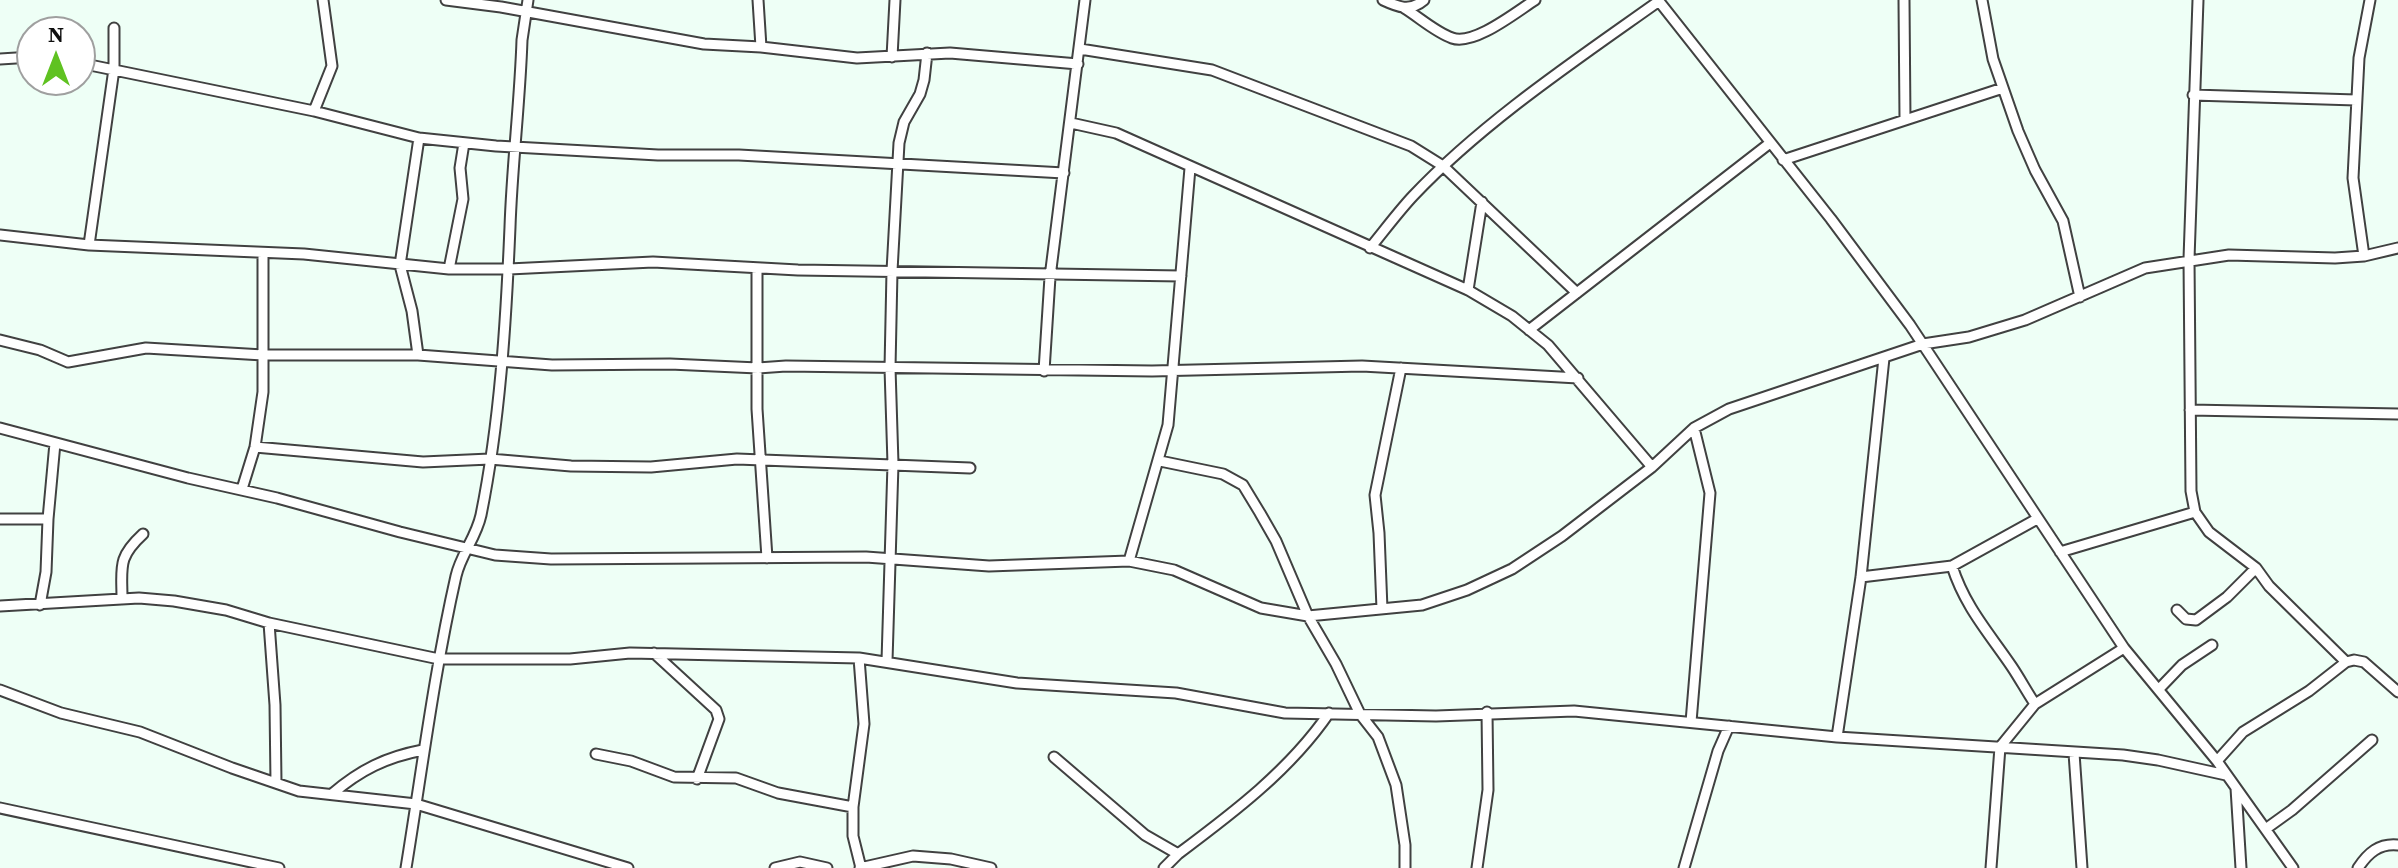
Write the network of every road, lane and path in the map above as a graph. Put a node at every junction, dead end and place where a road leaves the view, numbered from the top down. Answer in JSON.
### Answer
{"nodes":[{"id":1,"x":323,"y":0,"type":"edge"},
{"id":2,"x":446,"y":0,"type":"edge"},
{"id":3,"x":758,"y":0,"type":"edge"},
{"id":4,"x":895,"y":0,"type":"edge"},
{"id":5,"x":1085,"y":0,"type":"edge"},
{"id":6,"x":1383,"y":0,"type":"edge"},
{"id":7,"x":1424,"y":0,"type":"edge"},
{"id":8,"x":1535,"y":0,"type":"edge"},
{"id":9,"x":1659,"y":0,"type":"edge"},
{"id":10,"x":1904,"y":0,"type":"edge"},
{"id":11,"x":1982,"y":0,"type":"edge"},
{"id":12,"x":2198,"y":0,"type":"edge"},
{"id":13,"x":2370,"y":0,"type":"edge"},
{"id":14,"x":528,"y":6,"type":"edge"},
{"id":15,"x":1404,"y":8,"type":"junction"},
{"id":16,"x":114,"y":28,"type":"dead end"},
{"id":17,"x":761,"y":47,"type":"junction"},
{"id":18,"x":1080,"y":49,"type":"junction"},
{"id":19,"x":927,"y":53,"type":"junction"},
{"id":20,"x":892,"y":57,"type":"junction"},
{"id":21,"x":1078,"y":64,"type":"junction"},
{"id":22,"x":96,"y":66,"type":"edge"},
{"id":23,"x":114,"y":69,"type":"junction"},
{"id":24,"x":2003,"y":88,"type":"junction"},
{"id":25,"x":2193,"y":95,"type":"junction"},
{"id":26,"x":2356,"y":100,"type":"junction"},
{"id":27,"x":314,"y":111,"type":"junction"},
{"id":28,"x":1905,"y":119,"type":"junction"},
{"id":29,"x":1071,"y":123,"type":"junction"},
{"id":30,"x":419,"y":138,"type":"junction"},
{"id":31,"x":464,"y":143,"type":"junction"},
{"id":32,"x":1770,"y":143,"type":"junction"},
{"id":33,"x":516,"y":147,"type":"junction"},
{"id":34,"x":1783,"y":160,"type":"junction"},
{"id":35,"x":898,"y":164,"type":"junction"},
{"id":36,"x":1443,"y":166,"type":"junction"},
{"id":37,"x":1190,"y":168,"type":"junction"},
{"id":38,"x":1064,"y":173,"type":"junction"},
{"id":39,"x":1482,"y":202,"type":"junction"},
{"id":40,"x":0,"y":235,"type":"edge"},
{"id":41,"x":89,"y":245,"type":"junction"},
{"id":42,"x":1370,"y":248,"type":"junction"},
{"id":43,"x":2398,"y":248,"type":"edge"},
{"id":44,"x":263,"y":254,"type":"junction"},
{"id":45,"x":2364,"y":256,"type":"junction"},
{"id":46,"x":2189,"y":259,"type":"junction"},
{"id":47,"x":400,"y":265,"type":"junction"},
{"id":48,"x":757,"y":268,"type":"junction"},
{"id":49,"x":449,"y":269,"type":"junction"},
{"id":50,"x":509,"y":269,"type":"junction"},
{"id":51,"x":892,"y":271,"type":"junction"},
{"id":52,"x":1050,"y":275,"type":"junction"},
{"id":53,"x":1181,"y":276,"type":"junction"},
{"id":54,"x":1468,"y":290,"type":"junction"},
{"id":55,"x":1577,"y":293,"type":"junction"},
{"id":56,"x":2080,"y":297,"type":"junction"},
{"id":57,"x":1529,"y":330,"type":"junction"},
{"id":58,"x":0,"y":340,"type":"edge"},
{"id":59,"x":1923,"y":344,"type":"junction"},
{"id":60,"x":263,"y":355,"type":"junction"},
{"id":61,"x":418,"y":355,"type":"junction"},
{"id":62,"x":1884,"y":358,"type":"junction"},
{"id":63,"x":501,"y":362,"type":"junction"},
{"id":64,"x":758,"y":368,"type":"junction"},
{"id":65,"x":890,"y":368,"type":"junction"},
{"id":66,"x":1401,"y":368,"type":"junction"},
{"id":67,"x":1044,"y":371,"type":"junction"},
{"id":68,"x":1173,"y":371,"type":"junction"},
{"id":69,"x":1578,"y":378,"type":"junction"},
{"id":70,"x":2190,"y":410,"type":"junction"},
{"id":71,"x":2398,"y":414,"type":"edge"},
{"id":72,"x":0,"y":428,"type":"edge"},
{"id":73,"x":1694,"y":428,"type":"junction"},
{"id":74,"x":55,"y":443,"type":"junction"},
{"id":75,"x":255,"y":447,"type":"junction"},
{"id":76,"x":490,"y":459,"type":"junction"},
{"id":77,"x":761,"y":460,"type":"junction"},
{"id":78,"x":1160,"y":461,"type":"junction"},
{"id":79,"x":893,"y":464,"type":"junction"},
{"id":80,"x":1652,"y":467,"type":"junction"},
{"id":81,"x":970,"y":468,"type":"dead end"},
{"id":82,"x":242,"y":489,"type":"junction"},
{"id":83,"x":2195,"y":512,"type":"junction"},
{"id":84,"x":0,"y":519,"type":"edge"},
{"id":85,"x":48,"y":519,"type":"junction"},
{"id":86,"x":2037,"y":519,"type":"junction"},
{"id":87,"x":143,"y":534,"type":"dead end"},
{"id":88,"x":469,"y":549,"type":"junction"},
{"id":89,"x":2060,"y":552,"type":"junction"},
{"id":90,"x":767,"y":558,"type":"junction"},
{"id":91,"x":891,"y":558,"type":"junction"},
{"id":92,"x":1129,"y":561,"type":"junction"},
{"id":93,"x":1952,"y":566,"type":"junction"},
{"id":94,"x":2256,"y":568,"type":"junction"},
{"id":95,"x":1861,"y":577,"type":"junction"},
{"id":96,"x":122,"y":599,"type":"junction"},
{"id":97,"x":40,"y":605,"type":"junction"},
{"id":98,"x":0,"y":606,"type":"edge"},
{"id":99,"x":1382,"y":609,"type":"junction"},
{"id":100,"x":2177,"y":610,"type":"dead end"},
{"id":101,"x":1308,"y":616,"type":"junction"},
{"id":102,"x":269,"y":623,"type":"junction"},
{"id":103,"x":2212,"y":645,"type":"dead end"},
{"id":104,"x":2124,"y":648,"type":"junction"},
{"id":105,"x":654,"y":653,"type":"junction"},
{"id":106,"x":859,"y":658,"type":"junction"},
{"id":107,"x":439,"y":659,"type":"junction"},
{"id":108,"x":887,"y":661,"type":"junction"},
{"id":109,"x":2346,"y":662,"type":"junction"},
{"id":110,"x":2159,"y":689,"type":"junction"},
{"id":111,"x":0,"y":690,"type":"edge"},
{"id":112,"x":2398,"y":692,"type":"edge"},
{"id":113,"x":2035,"y":704,"type":"junction"},
{"id":114,"x":1487,"y":712,"type":"junction"},
{"id":115,"x":1329,"y":713,"type":"junction"},
{"id":116,"x":1360,"y":714,"type":"junction"},
{"id":117,"x":1691,"y":722,"type":"junction"},
{"id":118,"x":1729,"y":726,"type":"junction"},
{"id":119,"x":1837,"y":737,"type":"junction"},
{"id":120,"x":2372,"y":740,"type":"dead end"},
{"id":121,"x":2000,"y":747,"type":"junction"},
{"id":122,"x":423,"y":750,"type":"junction"},
{"id":123,"x":2074,"y":753,"type":"junction"},
{"id":124,"x":596,"y":754,"type":"dead end"},
{"id":125,"x":1054,"y":757,"type":"dead end"},
{"id":126,"x":2217,"y":761,"type":"junction"},
{"id":127,"x":2226,"y":775,"type":"junction"},
{"id":128,"x":697,"y":779,"type":"junction"},
{"id":129,"x":276,"y":782,"type":"junction"},
{"id":130,"x":2236,"y":788,"type":"junction"},
{"id":131,"x":332,"y":794,"type":"junction"},
{"id":132,"x":416,"y":804,"type":"junction"},
{"id":133,"x":853,"y":807,"type":"junction"},
{"id":134,"x":0,"y":808,"type":"edge"},
{"id":135,"x":2267,"y":828,"type":"junction"},
{"id":136,"x":2398,"y":845,"type":"edge"},
{"id":137,"x":1178,"y":854,"type":"junction"},
{"id":138,"x":221,"y":857,"type":"junction"},
{"id":139,"x":220,"y":868,"type":"edge"},
{"id":140,"x":279,"y":868,"type":"edge"},
{"id":141,"x":406,"y":868,"type":"edge"},
{"id":142,"x":628,"y":868,"type":"edge"},
{"id":143,"x":775,"y":868,"type":"edge"},
{"id":144,"x":827,"y":868,"type":"edge"},
{"id":145,"x":860,"y":868,"type":"edge"},
{"id":146,"x":991,"y":868,"type":"edge"},
{"id":147,"x":1164,"y":868,"type":"edge"},
{"id":148,"x":1405,"y":868,"type":"edge"},
{"id":149,"x":1477,"y":868,"type":"edge"},
{"id":150,"x":1684,"y":868,"type":"edge"},
{"id":151,"x":1991,"y":868,"type":"edge"},
{"id":152,"x":2082,"y":868,"type":"edge"},
{"id":153,"x":2241,"y":868,"type":"edge"},
{"id":154,"x":2293,"y":868,"type":"edge"},
{"id":155,"x":2358,"y":868,"type":"edge"}],
"edges":[{"from":1,"to":27,"type":"street"},
{"from":2,"to":14,"type":"street"},
{"from":3,"to":17,"type":"street"},
{"from":4,"to":20,"type":"street"},
{"from":5,"to":18,"type":"street"},
{"from":6,"to":15,"type":"street"},
{"from":7,"to":15,"type":"street"},
{"from":8,"to":15,"type":"street"},
{"from":9,"to":32,"type":"street"},
{"from":9,"to":36,"type":"street"},
{"from":10,"to":28,"type":"street"},
{"from":11,"to":24,"type":"street"},
{"from":12,"to":25,"type":"street"},
{"from":13,"to":26,"type":"street"},
{"from":14,"to":17,"type":"street"},
{"from":14,"to":33,"type":"street"},
{"from":16,"to":23,"type":"street"},
{"from":17,"to":20,"type":"street"},
{"from":18,"to":21,"type":"street"},
{"from":18,"to":36,"type":"street"},
{"from":19,"to":20,"type":"street"},
{"from":19,"to":21,"type":"street"},
{"from":19,"to":35,"type":"street"},
{"from":21,"to":29,"type":"street"},
{"from":22,"to":23,"type":"street"},
{"from":23,"to":27,"type":"street"},
{"from":23,"to":41,"type":"street"},
{"from":24,"to":28,"type":"street"},
{"from":24,"to":56,"type":"street"},
{"from":25,"to":26,"type":"street"},
{"from":25,"to":46,"type":"street"},
{"from":26,"to":45,"type":"street"},
{"from":27,"to":30,"type":"street"},
{"from":28,"to":34,"type":"street"},
{"from":29,"to":37,"type":"street"},
{"from":29,"to":38,"type":"street"},
{"from":30,"to":31,"type":"street"},
{"from":30,"to":47,"type":"street"},
{"from":31,"to":33,"type":"street"},
{"from":31,"to":49,"type":"street"},
{"from":32,"to":34,"type":"street"},
{"from":32,"to":55,"type":"street"},
{"from":33,"to":35,"type":"street"},
{"from":33,"to":50,"type":"street"},
{"from":34,"to":59,"type":"street"},
{"from":35,"to":38,"type":"street"},
{"from":35,"to":51,"type":"street"},
{"from":36,"to":39,"type":"street"},
{"from":36,"to":42,"type":"street"},
{"from":37,"to":42,"type":"street"},
{"from":37,"to":53,"type":"street"},
{"from":38,"to":52,"type":"street"},
{"from":39,"to":54,"type":"street"},
{"from":39,"to":55,"type":"street"},
{"from":40,"to":41,"type":"street"},
{"from":41,"to":44,"type":"street"},
{"from":42,"to":54,"type":"street"},
{"from":43,"to":45,"type":"street"},
{"from":44,"to":47,"type":"street"},
{"from":44,"to":60,"type":"street"},
{"from":45,"to":46,"type":"street"},
{"from":46,"to":56,"type":"street"},
{"from":46,"to":70,"type":"street"},
{"from":47,"to":49,"type":"street"},
{"from":47,"to":61,"type":"street"},
{"from":48,"to":50,"type":"street"},
{"from":48,"to":51,"type":"street"},
{"from":48,"to":64,"type":"street"},
{"from":49,"to":50,"type":"street"},
{"from":50,"to":63,"type":"street"},
{"from":51,"to":52,"type":"street"},
{"from":51,"to":65,"type":"street"},
{"from":52,"to":53,"type":"street"},
{"from":52,"to":67,"type":"street"},
{"from":53,"to":68,"type":"street"},
{"from":54,"to":57,"type":"street"},
{"from":55,"to":57,"type":"street"},
{"from":56,"to":59,"type":"street"},
{"from":57,"to":69,"type":"street"},
{"from":58,"to":60,"type":"street"},
{"from":59,"to":62,"type":"street"},
{"from":59,"to":86,"type":"street"},
{"from":60,"to":61,"type":"street"},
{"from":60,"to":75,"type":"street"},
{"from":61,"to":63,"type":"street"},
{"from":62,"to":73,"type":"street"},
{"from":62,"to":95,"type":"street"},
{"from":63,"to":64,"type":"street"},
{"from":63,"to":76,"type":"street"},
{"from":64,"to":65,"type":"street"},
{"from":64,"to":77,"type":"street"},
{"from":65,"to":67,"type":"street"},
{"from":65,"to":79,"type":"street"},
{"from":66,"to":68,"type":"street"},
{"from":66,"to":69,"type":"street"},
{"from":66,"to":99,"type":"street"},
{"from":67,"to":68,"type":"street"},
{"from":68,"to":78,"type":"street"},
{"from":69,"to":80,"type":"street"},
{"from":70,"to":71,"type":"street"},
{"from":70,"to":83,"type":"street"},
{"from":72,"to":74,"type":"street"},
{"from":73,"to":80,"type":"street"},
{"from":73,"to":117,"type":"street"},
{"from":74,"to":82,"type":"street"},
{"from":74,"to":85,"type":"street"},
{"from":75,"to":76,"type":"street"},
{"from":75,"to":82,"type":"street"},
{"from":76,"to":77,"type":"street"},
{"from":76,"to":88,"type":"street"},
{"from":77,"to":79,"type":"street"},
{"from":77,"to":90,"type":"street"},
{"from":78,"to":92,"type":"street"},
{"from":78,"to":101,"type":"street"},
{"from":79,"to":81,"type":"street"},
{"from":79,"to":91,"type":"street"},
{"from":80,"to":99,"type":"street"},
{"from":82,"to":88,"type":"street"},
{"from":83,"to":89,"type":"street"},
{"from":83,"to":94,"type":"street"},
{"from":84,"to":85,"type":"street"},
{"from":85,"to":97,"type":"street"},
{"from":86,"to":89,"type":"street"},
{"from":86,"to":93,"type":"street"},
{"from":87,"to":96,"type":"street"},
{"from":88,"to":90,"type":"street"},
{"from":88,"to":107,"type":"street"},
{"from":89,"to":104,"type":"street"},
{"from":90,"to":91,"type":"street"},
{"from":91,"to":92,"type":"street"},
{"from":91,"to":108,"type":"street"},
{"from":92,"to":101,"type":"street"},
{"from":93,"to":95,"type":"street"},
{"from":93,"to":113,"type":"street"},
{"from":94,"to":100,"type":"street"},
{"from":94,"to":109,"type":"street"},
{"from":95,"to":119,"type":"street"},
{"from":96,"to":97,"type":"street"},
{"from":96,"to":102,"type":"street"},
{"from":97,"to":98,"type":"street"},
{"from":99,"to":101,"type":"street"},
{"from":101,"to":116,"type":"street"},
{"from":102,"to":107,"type":"street"},
{"from":102,"to":129,"type":"street"},
{"from":103,"to":110,"type":"street"},
{"from":104,"to":110,"type":"street"},
{"from":104,"to":113,"type":"street"},
{"from":105,"to":106,"type":"street"},
{"from":105,"to":107,"type":"street"},
{"from":105,"to":128,"type":"street"},
{"from":106,"to":108,"type":"street"},
{"from":106,"to":133,"type":"street"},
{"from":107,"to":122,"type":"street"},
{"from":108,"to":115,"type":"street"},
{"from":109,"to":112,"type":"street"},
{"from":109,"to":126,"type":"street"},
{"from":110,"to":126,"type":"street"},
{"from":111,"to":129,"type":"street"},
{"from":113,"to":121,"type":"street"},
{"from":114,"to":116,"type":"street"},
{"from":114,"to":117,"type":"street"},
{"from":114,"to":149,"type":"street"},
{"from":115,"to":116,"type":"street"},
{"from":115,"to":137,"type":"street"},
{"from":116,"to":148,"type":"street"},
{"from":117,"to":118,"type":"street"},
{"from":118,"to":119,"type":"street"},
{"from":118,"to":150,"type":"street"},
{"from":119,"to":121,"type":"street"},
{"from":120,"to":135,"type":"street"},
{"from":121,"to":123,"type":"street"},
{"from":121,"to":151,"type":"street"},
{"from":122,"to":131,"type":"street"},
{"from":122,"to":132,"type":"street"},
{"from":123,"to":127,"type":"street"},
{"from":123,"to":152,"type":"street"},
{"from":124,"to":128,"type":"street"},
{"from":125,"to":137,"type":"street"},
{"from":126,"to":127,"type":"street"},
{"from":127,"to":130,"type":"street"},
{"from":128,"to":133,"type":"street"},
{"from":129,"to":131,"type":"street"},
{"from":130,"to":135,"type":"street"},
{"from":130,"to":153,"type":"street"},
{"from":131,"to":132,"type":"street"},
{"from":132,"to":141,"type":"street"},
{"from":132,"to":142,"type":"street"},
{"from":133,"to":145,"type":"street"},
{"from":134,"to":138,"type":"street"},
{"from":135,"to":154,"type":"street"},
{"from":136,"to":155,"type":"street"},
{"from":137,"to":147,"type":"street"},
{"from":138,"to":139,"type":"street"},
{"from":138,"to":140,"type":"street"},
{"from":143,"to":144,"type":"street"},
{"from":145,"to":146,"type":"street"}]}
